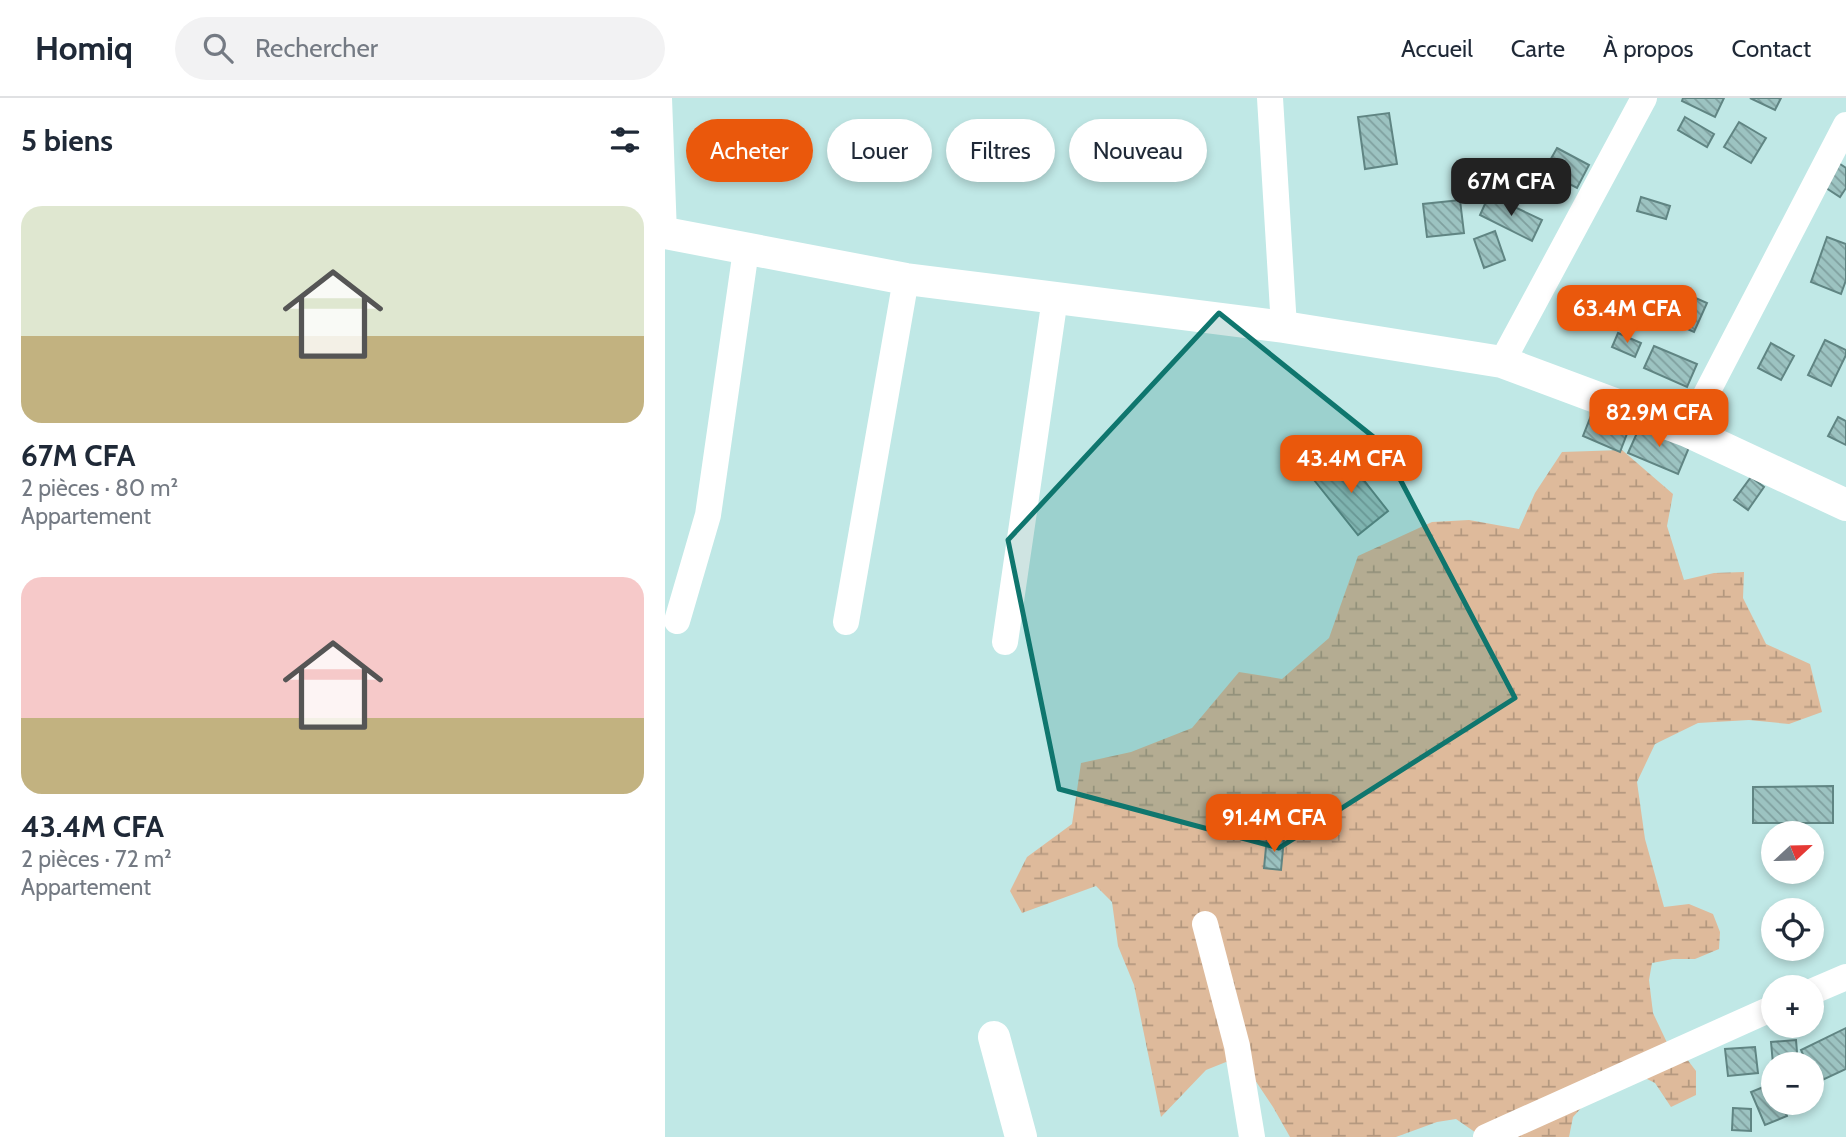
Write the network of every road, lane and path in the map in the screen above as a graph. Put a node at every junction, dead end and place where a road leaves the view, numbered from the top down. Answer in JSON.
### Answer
{"nodes":[{"id":1,"x":666,"y":98,"type":"edge"},
{"id":2,"x":1271,"y":98,"type":"edge"},
{"id":3,"x":1644,"y":98,"type":"edge"},
{"id":4,"x":1846,"y":125,"type":"edge"},
{"id":5,"x":668,"y":233,"type":"edge"},
{"id":6,"x":746,"y":250,"type":"junction"},
{"id":7,"x":905,"y":279,"type":"junction"},
{"id":8,"x":1055,"y":298,"type":"junction"},
{"id":9,"x":1284,"y":327,"type":"junction"},
{"id":10,"x":1502,"y":362,"type":"junction"},
{"id":11,"x":1687,"y":431,"type":"junction"},
{"id":12,"x":1846,"y":505,"type":"edge"},
{"id":13,"x":677,"y":621,"type":"dead end"},
{"id":14,"x":846,"y":621,"type":"dead end"},
{"id":15,"x":1005,"y":642,"type":"dead end"},
{"id":16,"x":1205,"y":924,"type":"dead end"},
{"id":17,"x":1846,"y":977,"type":"edge"},
{"id":18,"x":1824,"y":986,"type":"edge"},
{"id":19,"x":1761,"y":1013,"type":"edge"},
{"id":20,"x":994,"y":1037,"type":"dead end"},
{"id":21,"x":1021,"y":1137,"type":"edge"},
{"id":22,"x":1252,"y":1137,"type":"edge"},
{"id":23,"x":1488,"y":1137,"type":"edge"}],
"edges":[{"from":1,"to":5,"type":"lane"},
{"from":2,"to":9,"type":"street"},
{"from":3,"to":10,"type":"street"},
{"from":4,"to":11,"type":"street"},
{"from":5,"to":6,"type":"street"},
{"from":6,"to":7,"type":"street"},
{"from":6,"to":13,"type":"street"},
{"from":7,"to":8,"type":"street"},
{"from":7,"to":14,"type":"street"},
{"from":8,"to":9,"type":"street"},
{"from":8,"to":15,"type":"street"},
{"from":9,"to":10,"type":"street"},
{"from":10,"to":11,"type":"street"},
{"from":11,"to":12,"type":"street"},
{"from":16,"to":22,"type":"street"},
{"from":17,"to":18,"type":"street"},
{"from":19,"to":23,"type":"street"},
{"from":20,"to":21,"type":"street"}]}
